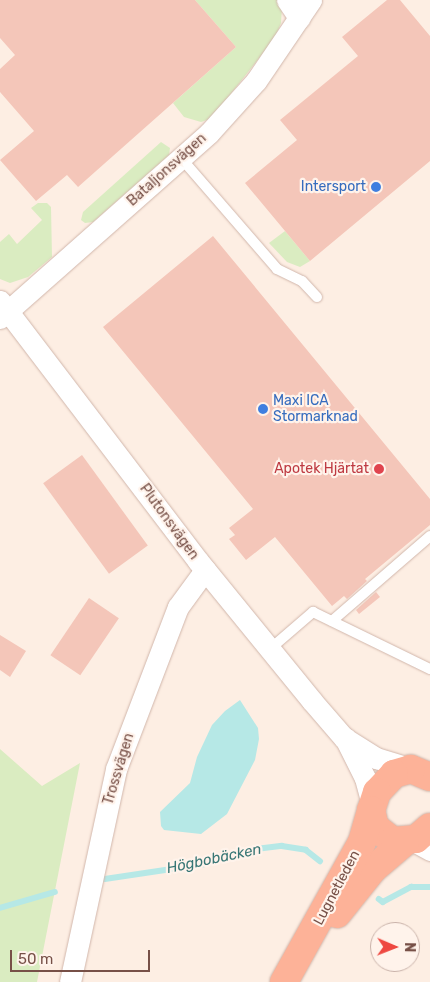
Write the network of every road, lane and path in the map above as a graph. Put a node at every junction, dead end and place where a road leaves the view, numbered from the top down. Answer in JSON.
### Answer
{"nodes":[{"id":1,"x":287,"y":0,"type":"edge"},
{"id":2,"x":305,"y":9,"type":"edge"},
{"id":3,"x":181,"y":158,"type":"junction"},
{"id":4,"x":317,"y":296,"type":"dead end"},
{"id":5,"x":3,"y":310,"type":"edge"},
{"id":6,"x":430,"y":536,"type":"edge"},
{"id":7,"x":205,"y":570,"type":"junction"},
{"id":8,"x":332,"y":622,"type":"junction"},
{"id":9,"x":270,"y":649,"type":"junction"},
{"id":10,"x":430,"y":670,"type":"edge"},
{"id":11,"x":344,"y":738,"type":"junction"},
{"id":12,"x":423,"y":770,"type":"edge"},
{"id":13,"x":372,"y":807,"type":"junction"},
{"id":14,"x":419,"y":840,"type":"edge"},
{"id":15,"x":290,"y":973,"type":"edge"},
{"id":16,"x":70,"y":982,"type":"edge"}],
"edges":[{"from":1,"to":2,"type":"street"},
{"from":2,"to":3,"type":"street","name":"Bataljonsvägen"},
{"from":3,"to":4,"type":"lane"},
{"from":3,"to":5,"type":"street","name":"Bataljonsvägen"},
{"from":5,"to":7,"type":"street","name":"Plutonsvägen"},
{"from":6,"to":8,"type":"lane"},
{"from":7,"to":9,"type":"street","name":"Plutonsvägen"},
{"from":7,"to":16,"type":"street","name":"Trossvägen"},
{"from":8,"to":9,"type":"lane"},
{"from":8,"to":10,"type":"lane"},
{"from":9,"to":11,"type":"street","name":"Plutonsvägen"},
{"from":11,"to":12,"type":"street","name":"Plutonsvägen"},
{"from":11,"to":13,"type":"street","name":"Plutonsvägen"},
{"from":12,"to":13,"type":"highway","name":"Lugnetleden"},
{"from":13,"to":14,"type":"highway"},
{"from":13,"to":15,"type":"highway","name":"Lugnetleden"},
{"from":14,"to":15,"type":"highway","name":"Lugnetleden"}]}
